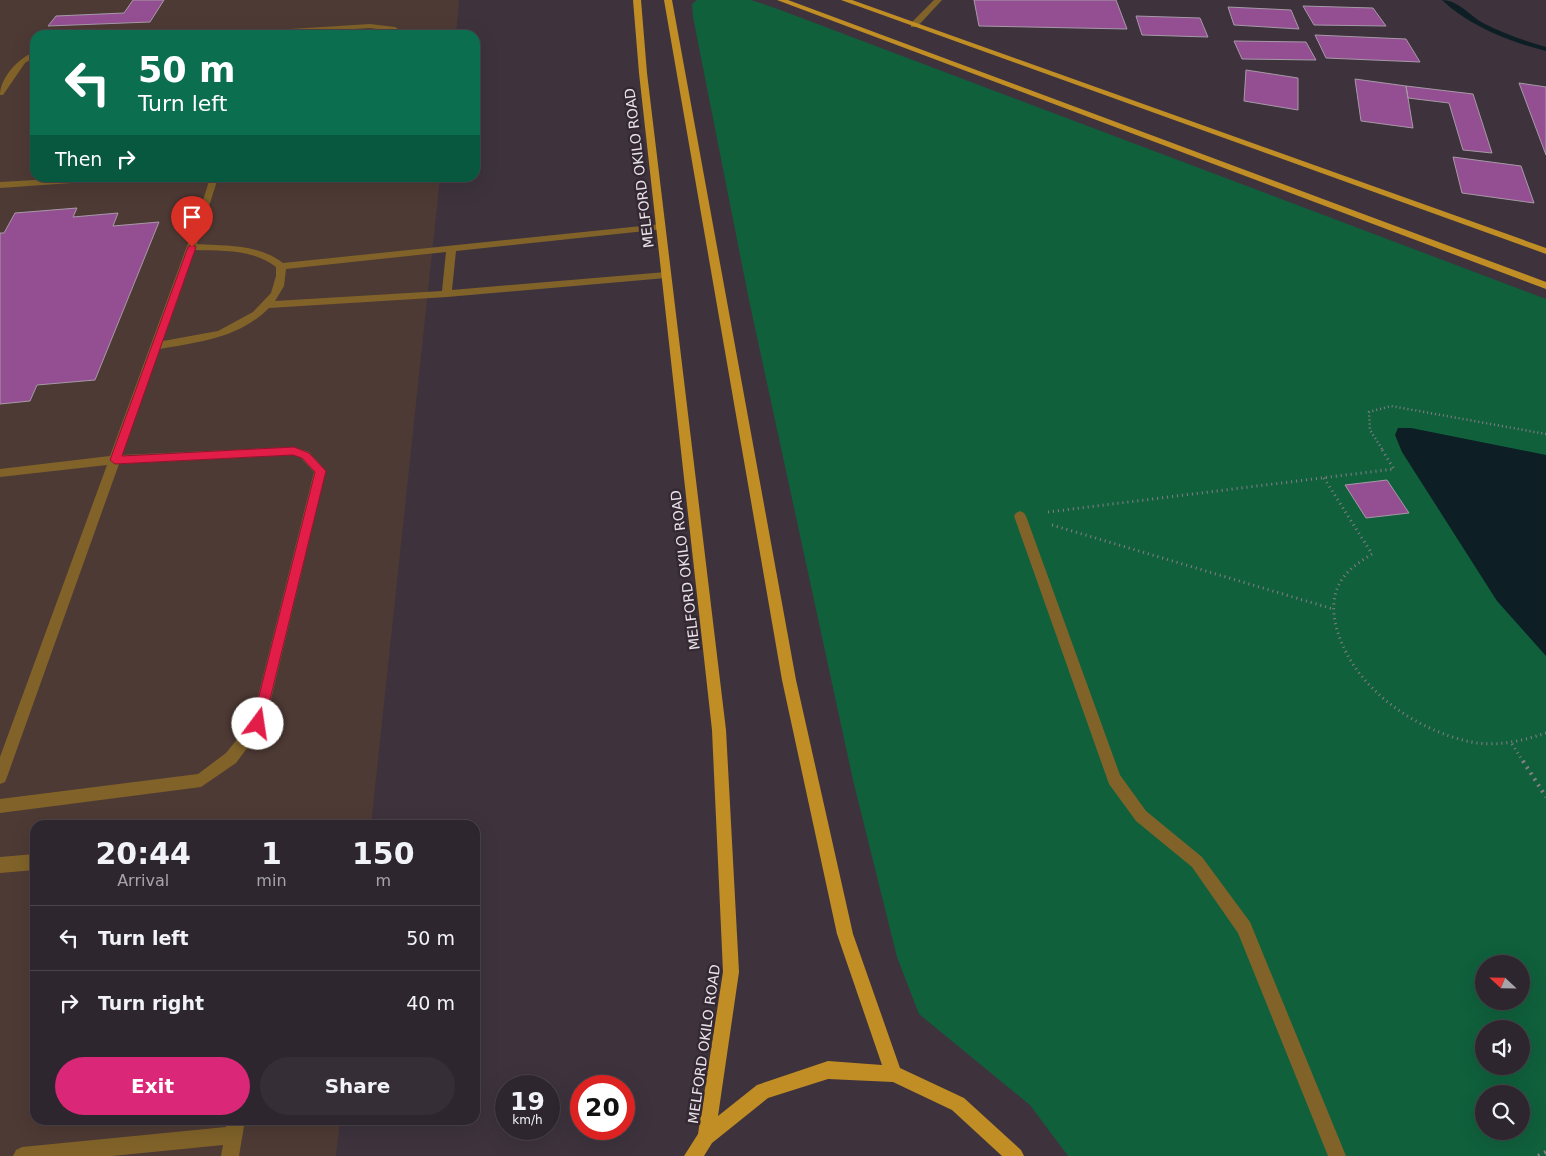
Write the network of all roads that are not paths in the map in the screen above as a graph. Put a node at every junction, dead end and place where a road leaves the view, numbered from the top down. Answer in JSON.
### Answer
{"nodes":[{"id":1,"x":637,"y":0,"type":"edge"},
{"id":2,"x":668,"y":0,"type":"edge"},
{"id":3,"x":781,"y":0,"type":"edge"},
{"id":4,"x":845,"y":0,"type":"edge"},
{"id":5,"x":938,"y":0,"type":"edge"},
{"id":6,"x":914,"y":25,"type":"junction"},
{"id":7,"x":314,"y":30,"type":"edge"},
{"id":8,"x":394,"y":30,"type":"edge"},
{"id":9,"x":30,"y":57,"type":"edge"},
{"id":10,"x":0,"y":93,"type":"edge"},
{"id":11,"x":43,"y":182,"type":"edge"},
{"id":12,"x":213,"y":182,"type":"edge"},
{"id":13,"x":0,"y":185,"type":"edge"},
{"id":14,"x":662,"y":227,"type":"junction"},
{"id":15,"x":192,"y":247,"type":"junction"},
{"id":16,"x":452,"y":250,"type":"junction"},
{"id":17,"x":1546,"y":251,"type":"edge"},
{"id":18,"x":281,"y":266,"type":"junction"},
{"id":19,"x":666,"y":275,"type":"junction"},
{"id":20,"x":1546,"y":286,"type":"edge"},
{"id":21,"x":447,"y":294,"type":"junction"},
{"id":22,"x":268,"y":305,"type":"junction"},
{"id":23,"x":156,"y":346,"type":"junction"},
{"id":24,"x":115,"y":460,"type":"junction"},
{"id":25,"x":0,"y":473,"type":"edge"},
{"id":26,"x":1020,"y":516,"type":"road end"},
{"id":27,"x":0,"y":777,"type":"edge"},
{"id":28,"x":0,"y":806,"type":"edge"},
{"id":29,"x":30,"y":862,"type":"edge"},
{"id":30,"x":0,"y":865,"type":"edge"},
{"id":31,"x":894,"y":1074,"type":"junction"},
{"id":32,"x":235,"y":1127,"type":"edge"},
{"id":33,"x":706,"y":1137,"type":"junction"},
{"id":34,"x":22,"y":1156,"type":"edge"},
{"id":35,"x":230,"y":1156,"type":"edge"},
{"id":36,"x":693,"y":1156,"type":"edge"},
{"id":37,"x":1015,"y":1156,"type":"edge"},
{"id":38,"x":1337,"y":1156,"type":"edge"}],
"edges":[{"from":1,"to":14,"type":"main road","name":"MELFORD OKILO ROAD"},
{"from":2,"to":31,"type":"main road"},
{"from":3,"to":20,"type":"main road"},
{"from":4,"to":6,"type":"main road"},
{"from":5,"to":6,"type":"lane"},
{"from":6,"to":17,"type":"main road"},
{"from":7,"to":8,"type":"lane"},
{"from":9,"to":10,"type":"lane"},
{"from":11,"to":13,"type":"lane"},
{"from":12,"to":15,"type":"lane"},
{"from":14,"to":16,"type":"lane"},
{"from":14,"to":19,"type":"main road","name":"MELFORD OKILO ROAD"},
{"from":15,"to":18,"type":"lane"},
{"from":15,"to":23,"type":"lane"},
{"from":16,"to":18,"type":"lane"},
{"from":16,"to":21,"type":"lane"},
{"from":18,"to":22,"type":"lane"},
{"from":19,"to":21,"type":"lane"},
{"from":19,"to":33,"type":"main road","name":"MELFORD OKILO ROAD"},
{"from":21,"to":22,"type":"lane"},
{"from":22,"to":23,"type":"lane"},
{"from":23,"to":24,"type":"lane"},
{"from":24,"to":25,"type":"lane"},
{"from":24,"to":27,"type":"lane"},
{"from":24,"to":28,"type":"lane"},
{"from":26,"to":38,"type":"lane"},
{"from":29,"to":30,"type":"lane"},
{"from":31,"to":33,"type":"main road"},
{"from":31,"to":37,"type":"main road"},
{"from":32,"to":34,"type":"lane"},
{"from":32,"to":35,"type":"lane"},
{"from":33,"to":36,"type":"main road"}]}
